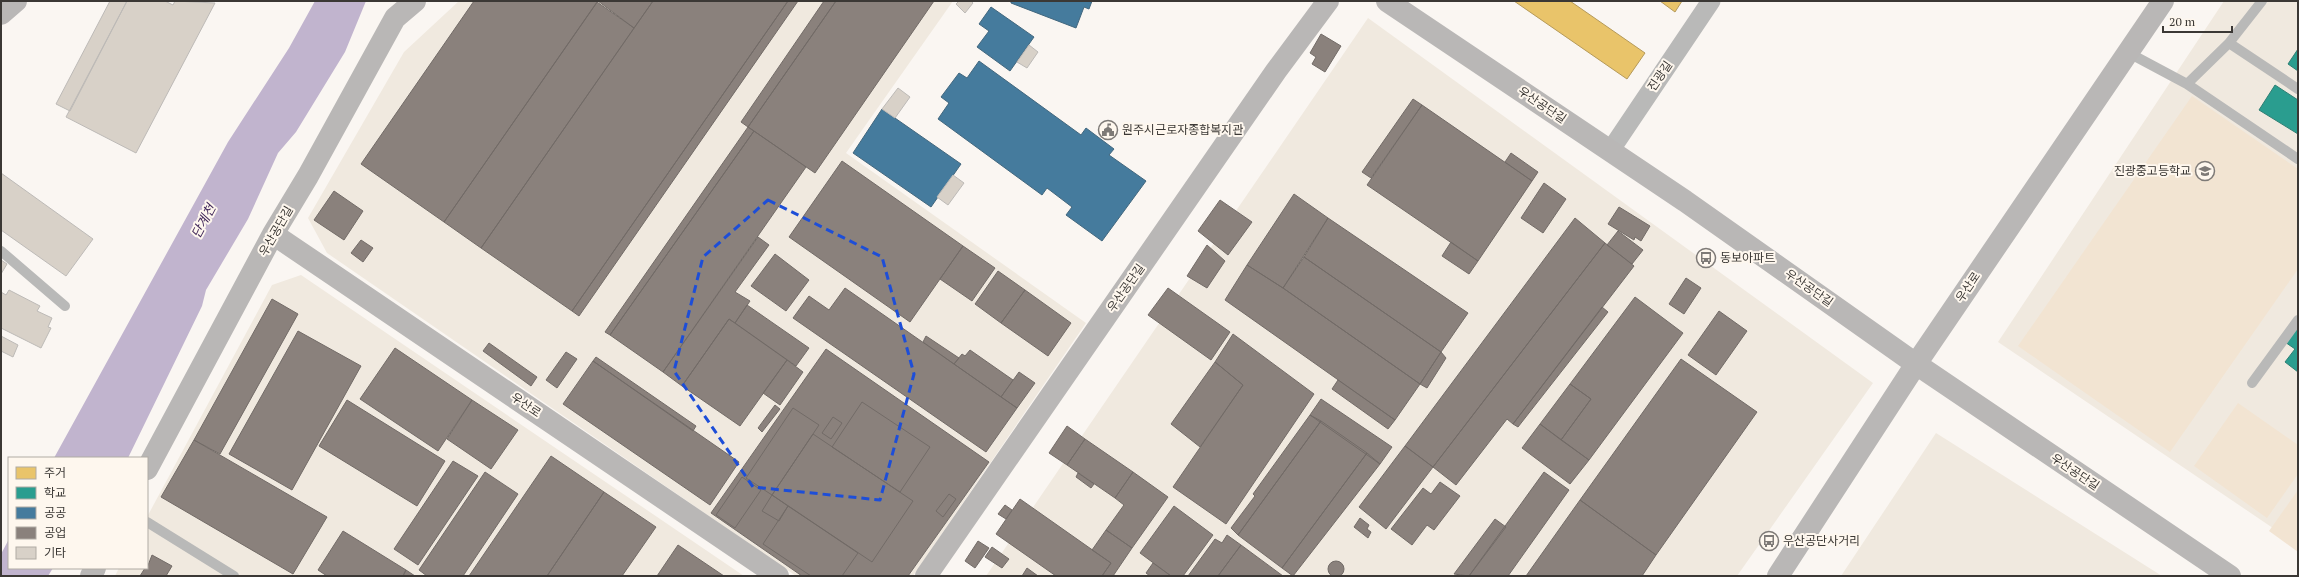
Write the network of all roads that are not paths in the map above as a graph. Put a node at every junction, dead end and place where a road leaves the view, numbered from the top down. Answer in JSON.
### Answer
{"nodes":[{"id":1,"x":16,"y":1,"type":"edge"},
{"id":2,"x":415,"y":1,"type":"edge"},
{"id":3,"x":1328,"y":1,"type":"edge"},
{"id":4,"x":1387,"y":1,"type":"edge"},
{"id":5,"x":1711,"y":1,"type":"edge"},
{"id":6,"x":2163,"y":1,"type":"edge"},
{"id":7,"x":2262,"y":1,"type":"edge"},
{"id":8,"x":1,"y":14,"type":"edge"},
{"id":9,"x":2229,"y":43,"type":"junction"},
{"id":10,"x":2127,"y":52,"type":"junction"},
{"id":11,"x":2187,"y":84,"type":"junction"},
{"id":12,"x":2298,"y":89,"type":"edge"},
{"id":13,"x":1610,"y":151,"type":"junction"},
{"id":14,"x":2298,"y":158,"type":"edge"},
{"id":15,"x":273,"y":234,"type":"junction"},
{"id":16,"x":1,"y":251,"type":"edge"},
{"id":17,"x":65,"y":306,"type":"dead end"},
{"id":18,"x":2298,"y":320,"type":"edge"},
{"id":19,"x":1916,"y":364,"type":"junction"},
{"id":20,"x":2252,"y":383,"type":"dead end"},
{"id":21,"x":148,"y":467,"type":"edge"},
{"id":22,"x":148,"y":523,"type":"edge"},
{"id":23,"x":234,"y":576,"type":"edge"},
{"id":24,"x":778,"y":576,"type":"edge"},
{"id":25,"x":926,"y":576,"type":"edge"},
{"id":26,"x":1778,"y":576,"type":"edge"},
{"id":27,"x":2230,"y":576,"type":"edge"}],
"edges":[{"from":1,"to":8,"type":"street"},
{"from":2,"to":15,"type":"street","name":"우산공단길"},
{"from":3,"to":25,"type":"street","name":"우산공단길"},
{"from":4,"to":13,"type":"street","name":"우산공단길"},
{"from":5,"to":13,"type":"street","name":"진광길"},
{"from":6,"to":10,"type":"street","name":"우산로"},
{"from":7,"to":9,"type":"lane"},
{"from":9,"to":11,"type":"lane"},
{"from":9,"to":12,"type":"lane"},
{"from":10,"to":11,"type":"lane"},
{"from":10,"to":19,"type":"street","name":"우산로"},
{"from":11,"to":14,"type":"lane"},
{"from":13,"to":19,"type":"street","name":"우산공단길"},
{"from":15,"to":21,"type":"street","name":"우산공단길"},
{"from":15,"to":24,"type":"street","name":"우산로"},
{"from":16,"to":17,"type":"lane"},
{"from":18,"to":20,"type":"lane"},
{"from":19,"to":26,"type":"street","name":"우산로"},
{"from":19,"to":27,"type":"street","name":"우산공단길"},
{"from":22,"to":23,"type":"lane"}]}
